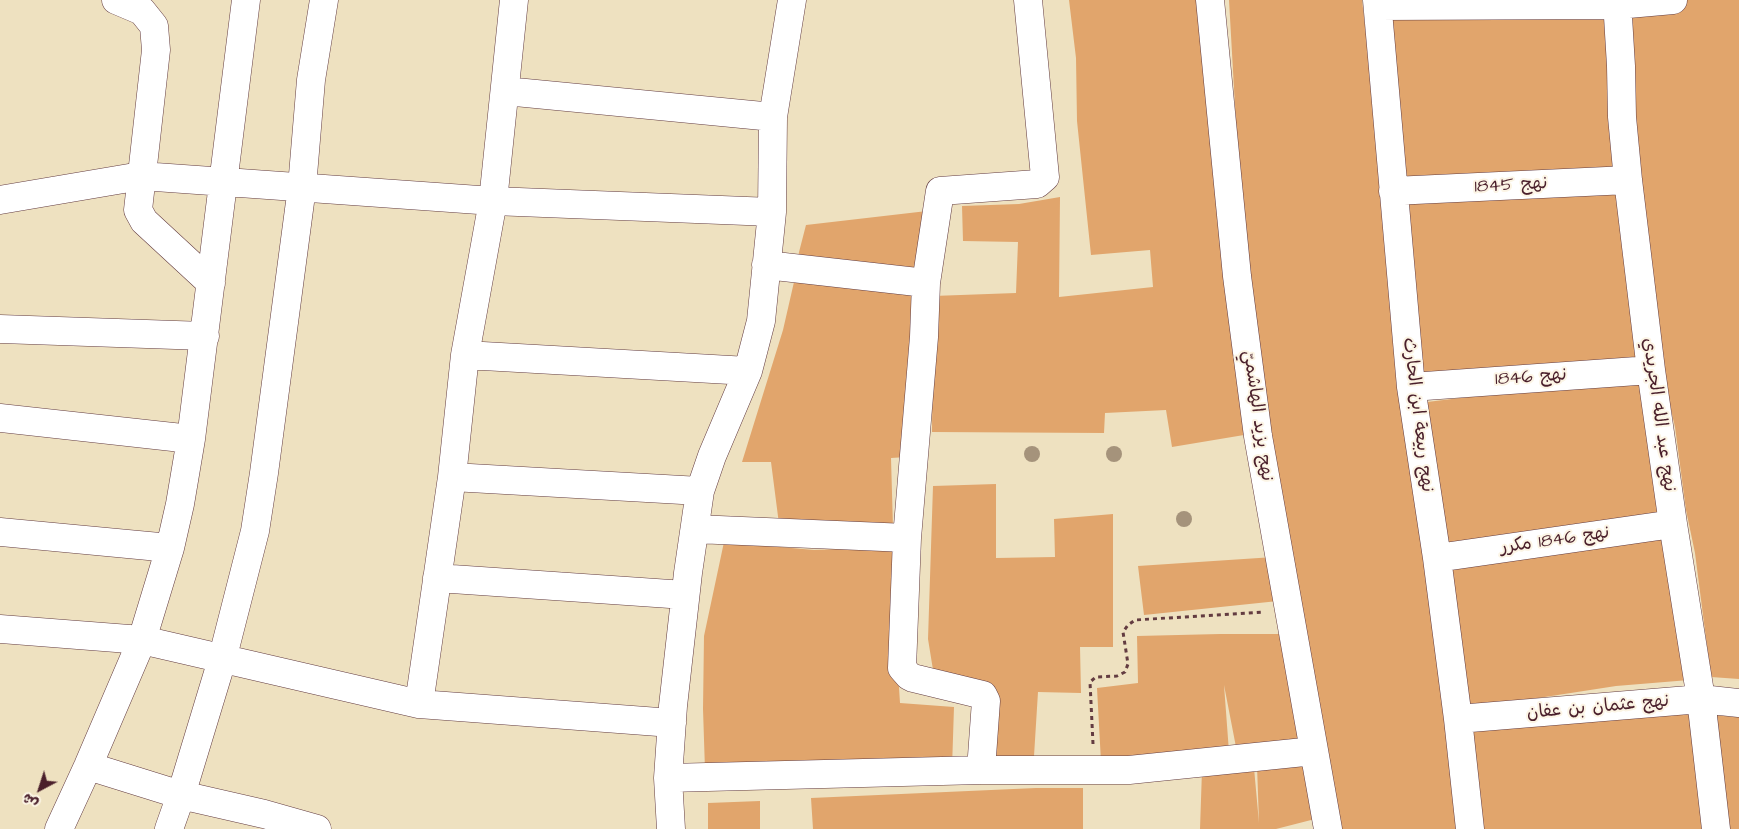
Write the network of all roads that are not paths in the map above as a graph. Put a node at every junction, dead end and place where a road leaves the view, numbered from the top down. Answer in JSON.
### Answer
{"nodes":[{"id":1,"x":116,"y":0,"type":"edge"},
{"id":2,"x":246,"y":0,"type":"edge"},
{"id":3,"x":324,"y":0,"type":"edge"},
{"id":4,"x":514,"y":0,"type":"edge"},
{"id":5,"x":792,"y":0,"type":"edge"},
{"id":6,"x":1028,"y":0,"type":"edge"},
{"id":7,"x":1210,"y":0,"type":"edge"},
{"id":8,"x":1673,"y":0,"type":"edge"},
{"id":9,"x":1378,"y":3,"type":"edge"},
{"id":10,"x":1617,"y":3,"type":"edge"},
{"id":11,"x":505,"y":91,"type":"junction"},
{"id":12,"x":773,"y":117,"type":"junction"},
{"id":13,"x":141,"y":176,"type":"junction"},
{"id":14,"x":1628,"y":180,"type":"junction"},
{"id":15,"x":224,"y":181,"type":"junction"},
{"id":16,"x":302,"y":187,"type":"junction"},
{"id":17,"x":1393,"y":191,"type":"junction"},
{"id":18,"x":0,"y":200,"type":"edge"},
{"id":19,"x":493,"y":201,"type":"junction"},
{"id":20,"x":772,"y":212,"type":"junction"},
{"id":21,"x":766,"y":265,"type":"junction"},
{"id":22,"x":211,"y":283,"type":"junction"},
{"id":23,"x":926,"y":283,"type":"junction"},
{"id":24,"x":0,"y":329,"type":"edge"},
{"id":25,"x":205,"y":336,"type":"junction"},
{"id":26,"x":465,"y":355,"type":"junction"},
{"id":27,"x":1651,"y":370,"type":"junction"},
{"id":28,"x":748,"y":371,"type":"junction"},
{"id":29,"x":1411,"y":386,"type":"junction"},
{"id":30,"x":0,"y":418,"type":"edge"},
{"id":31,"x":191,"y":439,"type":"junction"},
{"id":32,"x":452,"y":477,"type":"junction"},
{"id":33,"x":700,"y":491,"type":"junction"},
{"id":34,"x":1672,"y":524,"type":"junction"},
{"id":35,"x":695,"y":529,"type":"junction"},
{"id":36,"x":0,"y":532,"type":"edge"},
{"id":37,"x":907,"y":538,"type":"junction"},
{"id":38,"x":170,"y":548,"type":"junction"},
{"id":39,"x":1437,"y":558,"type":"junction"},
{"id":40,"x":436,"y":578,"type":"junction"},
{"id":41,"x":685,"y":595,"type":"junction"},
{"id":42,"x":0,"y":629,"type":"edge"},
{"id":43,"x":142,"y":640,"type":"junction"},
{"id":44,"x":222,"y":660,"type":"junction"},
{"id":45,"x":1701,"y":699,"type":"junction"},
{"id":46,"x":1739,"y":703,"type":"edge"},
{"id":47,"x":419,"y":704,"type":"junction"},
{"id":48,"x":1458,"y":719,"type":"junction"},
{"id":49,"x":672,"y":723,"type":"junction"},
{"id":50,"x":1314,"y":751,"type":"junction"},
{"id":51,"x":88,"y":766,"type":"junction"},
{"id":52,"x":981,"y":770,"type":"junction"},
{"id":53,"x":668,"y":778,"type":"junction"},
{"id":54,"x":181,"y":795,"type":"junction"},
{"id":55,"x":262,"y":822,"type":"edge"},
{"id":56,"x":59,"y":829,"type":"edge"},
{"id":57,"x":168,"y":829,"type":"edge"},
{"id":58,"x":317,"y":829,"type":"edge"},
{"id":59,"x":671,"y":829,"type":"edge"},
{"id":60,"x":1328,"y":829,"type":"edge"},
{"id":61,"x":1470,"y":829,"type":"edge"},
{"id":62,"x":1716,"y":829,"type":"edge"}],
"edges":[{"from":1,"to":13,"type":"street"},
{"from":2,"to":15,"type":"street"},
{"from":3,"to":16,"type":"street"},
{"from":4,"to":11,"type":"street"},
{"from":5,"to":12,"type":"street"},
{"from":6,"to":23,"type":"street"},
{"from":7,"to":50,"type":"street","name":"نهج يزيد الهاشميّ"},
{"from":8,"to":10,"type":"street"},
{"from":9,"to":10,"type":"street"},
{"from":9,"to":17,"type":"street","name":"نهج ربيعة ابن الحارث"},
{"from":10,"to":14,"type":"street","name":"نهج عبد الله الجريدي"},
{"from":11,"to":12,"type":"street"},
{"from":11,"to":19,"type":"street"},
{"from":12,"to":20,"type":"street"},
{"from":13,"to":15,"type":"street"},
{"from":13,"to":18,"type":"street"},
{"from":13,"to":22,"type":"street"},
{"from":14,"to":17,"type":"street","name":"نهج 1845"},
{"from":14,"to":27,"type":"street","name":"نهج عبد الله الجريدي"},
{"from":15,"to":16,"type":"street"},
{"from":15,"to":22,"type":"street"},
{"from":16,"to":19,"type":"street"},
{"from":16,"to":44,"type":"street"},
{"from":17,"to":29,"type":"street","name":"نهج ربيعة ابن الحارث"},
{"from":19,"to":20,"type":"street"},
{"from":19,"to":26,"type":"street"},
{"from":20,"to":21,"type":"street"},
{"from":21,"to":23,"type":"street"},
{"from":21,"to":28,"type":"street"},
{"from":22,"to":25,"type":"street"},
{"from":23,"to":37,"type":"street"},
{"from":24,"to":25,"type":"street"},
{"from":25,"to":31,"type":"street"},
{"from":26,"to":28,"type":"street"},
{"from":26,"to":32,"type":"street"},
{"from":27,"to":29,"type":"street","name":"نهج 1846"},
{"from":27,"to":34,"type":"street","name":"نهج عبد الله الجريدي"},
{"from":28,"to":33,"type":"street"},
{"from":29,"to":39,"type":"street","name":"نهج ربيعة ابن الحارث"},
{"from":30,"to":31,"type":"street"},
{"from":31,"to":38,"type":"street"},
{"from":32,"to":33,"type":"street"},
{"from":32,"to":40,"type":"street"},
{"from":33,"to":35,"type":"street"},
{"from":34,"to":39,"type":"street","name":"نهج 1846 مكرر"},
{"from":34,"to":45,"type":"street","name":"نهج عبد الله الجريدي"},
{"from":35,"to":37,"type":"street"},
{"from":35,"to":41,"type":"street"},
{"from":36,"to":38,"type":"street"},
{"from":37,"to":52,"type":"street"},
{"from":38,"to":43,"type":"street"},
{"from":39,"to":48,"type":"street","name":"نهج ربيعة ابن الحارث"},
{"from":40,"to":41,"type":"street"},
{"from":40,"to":47,"type":"street"},
{"from":41,"to":49,"type":"street"},
{"from":42,"to":43,"type":"street"},
{"from":43,"to":44,"type":"street"},
{"from":43,"to":51,"type":"street"},
{"from":44,"to":47,"type":"street"},
{"from":44,"to":54,"type":"street"},
{"from":45,"to":46,"type":"street","name":"نهج عثمان بن عفان"},
{"from":45,"to":48,"type":"street","name":"نهج عثمان بن عفان"},
{"from":45,"to":62,"type":"street","name":"نهج عبد الله الجريدي"},
{"from":47,"to":49,"type":"street"},
{"from":48,"to":61,"type":"street","name":"نهج ربيعة ابن الحارث"},
{"from":49,"to":53,"type":"street"},
{"from":50,"to":52,"type":"street"},
{"from":50,"to":60,"type":"street","name":"نهج يزيد الهاشميّ"},
{"from":51,"to":54,"type":"street"},
{"from":51,"to":56,"type":"street"},
{"from":52,"to":53,"type":"street"},
{"from":53,"to":59,"type":"street"},
{"from":54,"to":55,"type":"street"},
{"from":54,"to":57,"type":"street"},
{"from":55,"to":58,"type":"street"}]}
